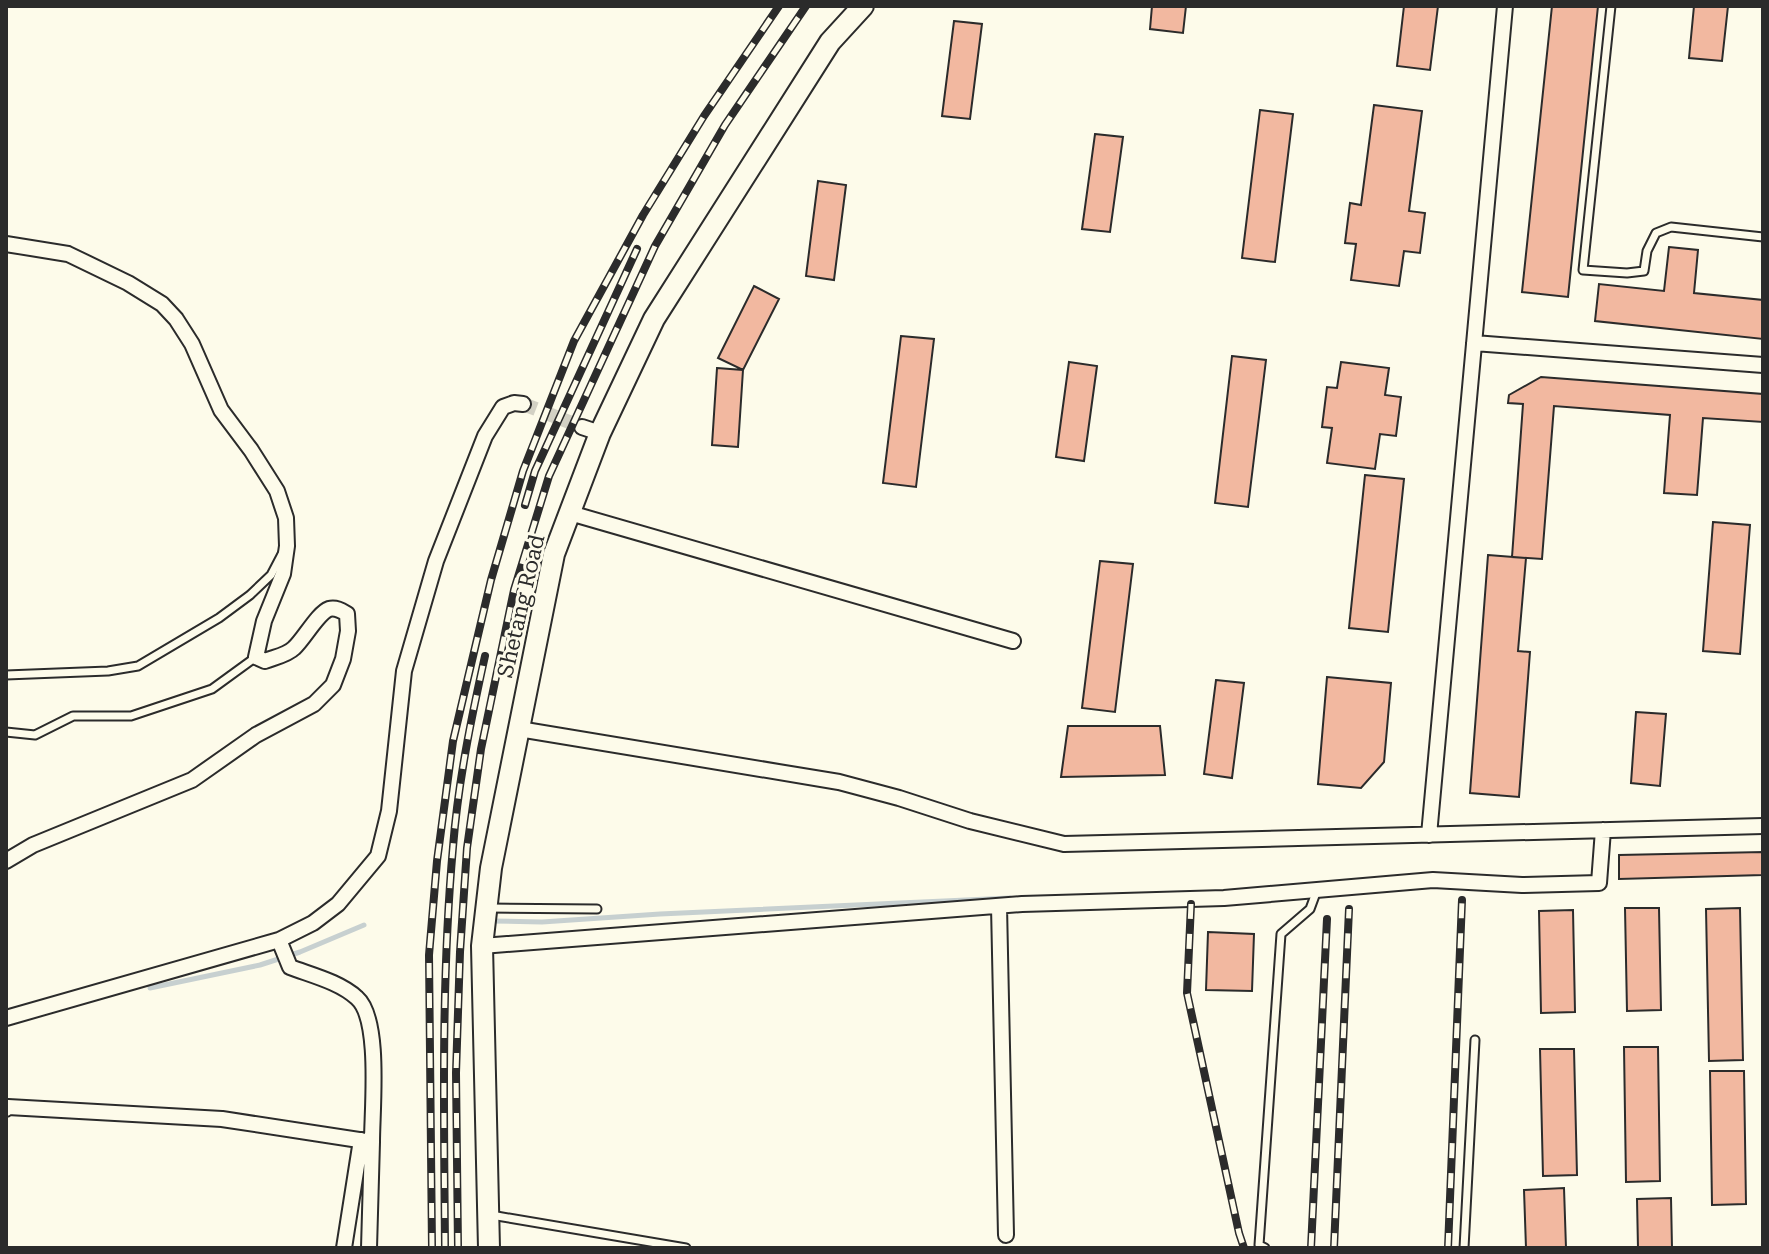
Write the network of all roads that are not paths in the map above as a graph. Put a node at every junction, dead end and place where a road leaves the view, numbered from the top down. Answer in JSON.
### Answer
{"nodes":[{"id":1,"x":863,"y":6,"type":"edge"},
{"id":2,"x":1505,"y":6,"type":"edge"},
{"id":3,"x":1611,"y":6,"type":"edge"},
{"id":4,"x":1763,"y":237,"type":"edge"},
{"id":5,"x":6,"y":244,"type":"edge"},
{"id":6,"x":1474,"y":343,"type":"junction"},
{"id":7,"x":1763,"y":365,"type":"edge"},
{"id":8,"x":523,"y":404,"type":"dead end"},
{"id":9,"x":570,"y":513,"type":"junction"},
{"id":10,"x":287,"y":546,"type":"junction"},
{"id":11,"x":1013,"y":641,"type":"dead end"},
{"id":12,"x":256,"y":657,"type":"junction"},
{"id":13,"x":6,"y":675,"type":"edge"},
{"id":14,"x":519,"y":729,"type":"junction"},
{"id":15,"x":6,"y":732,"type":"edge"},
{"id":16,"x":1763,"y":826,"type":"edge"},
{"id":17,"x":1603,"y":830,"type":"junction"},
{"id":18,"x":1429,"y":835,"type":"junction"},
{"id":19,"x":6,"y":861,"type":"edge"},
{"id":20,"x":1317,"y":890,"type":"junction"},
{"id":21,"x":999,"y":906,"type":"junction"},
{"id":22,"x":486,"y":908,"type":"junction"},
{"id":23,"x":597,"y":909,"type":"dead end"},
{"id":24,"x":280,"y":943,"type":"junction"},
{"id":25,"x":482,"y":946,"type":"junction"},
{"id":26,"x":6,"y":1018,"type":"edge"},
{"id":27,"x":1475,"y":1040,"type":"dead end"},
{"id":28,"x":6,"y":1109,"type":"edge"},
{"id":29,"x":367,"y":1141,"type":"junction"},
{"id":30,"x":489,"y":1215,"type":"junction"},
{"id":31,"x":1006,"y":1235,"type":"dead end"},
{"id":32,"x":344,"y":1248,"type":"edge"},
{"id":33,"x":369,"y":1248,"type":"edge"},
{"id":34,"x":489,"y":1248,"type":"edge"},
{"id":35,"x":686,"y":1248,"type":"edge"},
{"id":36,"x":1265,"y":1248,"type":"edge"},
{"id":37,"x":1464,"y":1248,"type":"edge"}],
"edges":[{"from":1,"to":9,"type":"street","name":"Shetang Road"},
{"from":2,"to":6,"type":"street"},
{"from":3,"to":4,"type":"lane"},
{"from":5,"to":10,"type":"street"},
{"from":6,"to":7,"type":"street"},
{"from":6,"to":18,"type":"street"},
{"from":8,"to":24,"type":"street"},
{"from":9,"to":11,"type":"street"},
{"from":9,"to":14,"type":"street","name":"Shetang Road"},
{"from":10,"to":12,"type":"street"},
{"from":10,"to":13,"type":"lane"},
{"from":12,"to":15,"type":"lane"},
{"from":12,"to":19,"type":"street"},
{"from":14,"to":18,"type":"street"},
{"from":14,"to":22,"type":"street","name":"Shetang Road"},
{"from":16,"to":17,"type":"street"},
{"from":17,"to":18,"type":"street"},
{"from":17,"to":20,"type":"street"},
{"from":20,"to":21,"type":"street"},
{"from":20,"to":36,"type":"lane"},
{"from":21,"to":25,"type":"street"},
{"from":21,"to":31,"type":"street"},
{"from":22,"to":23,"type":"lane"},
{"from":22,"to":25,"type":"street","name":"Shetang Road"},
{"from":24,"to":26,"type":"street"},
{"from":24,"to":29,"type":"street"},
{"from":25,"to":30,"type":"street","name":"Shetang Road"},
{"from":27,"to":37,"type":"lane"},
{"from":28,"to":29,"type":"street"},
{"from":29,"to":32,"type":"street"},
{"from":29,"to":33,"type":"street"},
{"from":30,"to":34,"type":"street","name":"Shetang Road"},
{"from":30,"to":35,"type":"lane"}]}
